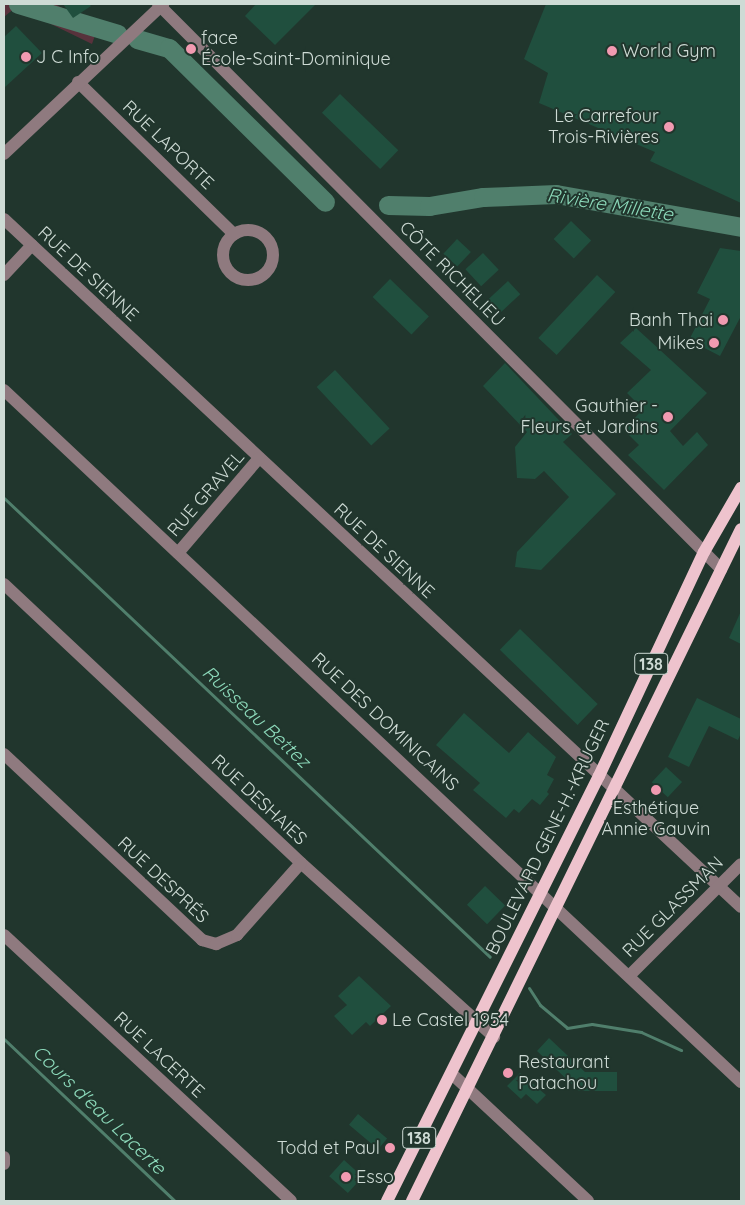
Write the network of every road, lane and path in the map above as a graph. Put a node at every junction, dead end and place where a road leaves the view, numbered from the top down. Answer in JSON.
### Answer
{"nodes":[{"id":1,"x":161,"y":5,"type":"edge"},
{"id":2,"x":78,"y":82,"type":"junction"},
{"id":3,"x":4,"y":154,"type":"edge"},
{"id":4,"x":4,"y":219,"type":"edge"},
{"id":5,"x":234,"y":234,"type":"junction"},
{"id":6,"x":32,"y":245,"type":"junction"},
{"id":7,"x":4,"y":275,"type":"edge"},
{"id":8,"x":4,"y":390,"type":"edge"},
{"id":9,"x":259,"y":458,"type":"junction"},
{"id":10,"x":741,"y":488,"type":"edge"},
{"id":11,"x":741,"y":529,"type":"edge"},
{"id":12,"x":704,"y":552,"type":"junction"},
{"id":13,"x":178,"y":553,"type":"junction"},
{"id":14,"x":721,"y":569,"type":"junction"},
{"id":15,"x":4,"y":584,"type":"edge"},
{"id":16,"x":4,"y":754,"type":"edge"},
{"id":17,"x":599,"y":776,"type":"junction"},
{"id":18,"x":613,"y":790,"type":"junction"},
{"id":19,"x":300,"y":863,"type":"junction"},
{"id":20,"x":741,"y":864,"type":"edge"},
{"id":21,"x":720,"y":886,"type":"junction"},
{"id":22,"x":541,"y":892,"type":"junction"},
{"id":23,"x":557,"y":906,"type":"junction"},
{"id":24,"x":741,"y":907,"type":"edge"},
{"id":25,"x":4,"y":935,"type":"edge"},
{"id":26,"x":629,"y":976,"type":"junction"},
{"id":27,"x":476,"y":1023,"type":"junction"},
{"id":28,"x":494,"y":1037,"type":"junction"},
{"id":29,"x":452,"y":1074,"type":"junction"},
{"id":30,"x":741,"y":1082,"type":"edge"},
{"id":31,"x":469,"y":1089,"type":"junction"},
{"id":32,"x":4,"y":1157,"type":"edge"},
{"id":33,"x":4,"y":1164,"type":"edge"},
{"id":34,"x":292,"y":1201,"type":"edge"},
{"id":35,"x":387,"y":1201,"type":"edge"},
{"id":36,"x":412,"y":1201,"type":"edge"},
{"id":37,"x":588,"y":1201,"type":"edge"}],
"edges":[{"from":1,"to":2,"type":"street"},
{"from":1,"to":12,"type":"street","name":"CÔTE RICHELIEU"},
{"from":2,"to":3,"type":"street"},
{"from":2,"to":5,"type":"street","name":"RUE LAPORTE"},
{"from":4,"to":6,"type":"street","name":"RUE DE SIENNE"},
{"from":5,"to":5,"type":"street"},
{"from":6,"to":7,"type":"street"},
{"from":6,"to":9,"type":"street","name":"RUE DE SIENNE"},
{"from":8,"to":13,"type":"street","name":"RUE DES DOMINICAINS"},
{"from":9,"to":13,"type":"street","name":"RUE GRAVEL"},
{"from":9,"to":17,"type":"street","name":"RUE DE SIENNE"},
{"from":10,"to":12,"type":"main road","name":"BOULEVARD GENE-H.-KRUGER","number":"138"},
{"from":11,"to":14,"type":"main road","number":"138"},
{"from":12,"to":14,"type":"street","name":"CÔTE RICHELIEU"},
{"from":12,"to":17,"type":"main road","name":"BOULEVARD GENE-H.-KRUGER","number":"138"},
{"from":13,"to":22,"type":"street","name":"RUE DES DOMINICAINS"},
{"from":14,"to":18,"type":"main road","number":"138"},
{"from":15,"to":19,"type":"street","name":"RUE DESHAIES"},
{"from":16,"to":19,"type":"street","name":"RUE DESPRÉS"},
{"from":17,"to":18,"type":"street","name":"RUE DE SIENNE"},
{"from":17,"to":22,"type":"main road","name":"BOULEVARD GENE-H.-KRUGER","number":"138"},
{"from":18,"to":21,"type":"street","name":"RUE DE SIENNE"},
{"from":18,"to":23,"type":"main road","number":"138"},
{"from":19,"to":27,"type":"street","name":"RUE DESHAIES"},
{"from":20,"to":21,"type":"street","name":"RUE GLASSMAN"},
{"from":21,"to":24,"type":"street","name":"RUE DE SIENNE"},
{"from":21,"to":26,"type":"street","name":"RUE GLASSMAN"},
{"from":22,"to":23,"type":"street","name":"RUE DES DOMINICAINS"},
{"from":22,"to":27,"type":"main road","name":"BOULEVARD GENE-H.-KRUGER","number":"138"},
{"from":23,"to":26,"type":"street","name":"RUE DES DOMINICAINS"},
{"from":23,"to":28,"type":"main road","number":"138"},
{"from":25,"to":34,"type":"street","name":"RUE LACERTE"},
{"from":26,"to":30,"type":"street","name":"RUE DES DOMINICAINS"},
{"from":27,"to":28,"type":"street","name":"RUE DESHAIES"},
{"from":27,"to":29,"type":"main road","name":"BOULEVARD GENE-H.-KRUGER","number":"138"},
{"from":28,"to":31,"type":"main road","number":"138"},
{"from":29,"to":31,"type":"street"},
{"from":29,"to":35,"type":"main road","name":"BOULEVARD GENE-H.-KRUGER","number":"138"},
{"from":31,"to":36,"type":"main road","number":"138"},
{"from":31,"to":37,"type":"street"},
{"from":32,"to":33,"type":"street"}]}
